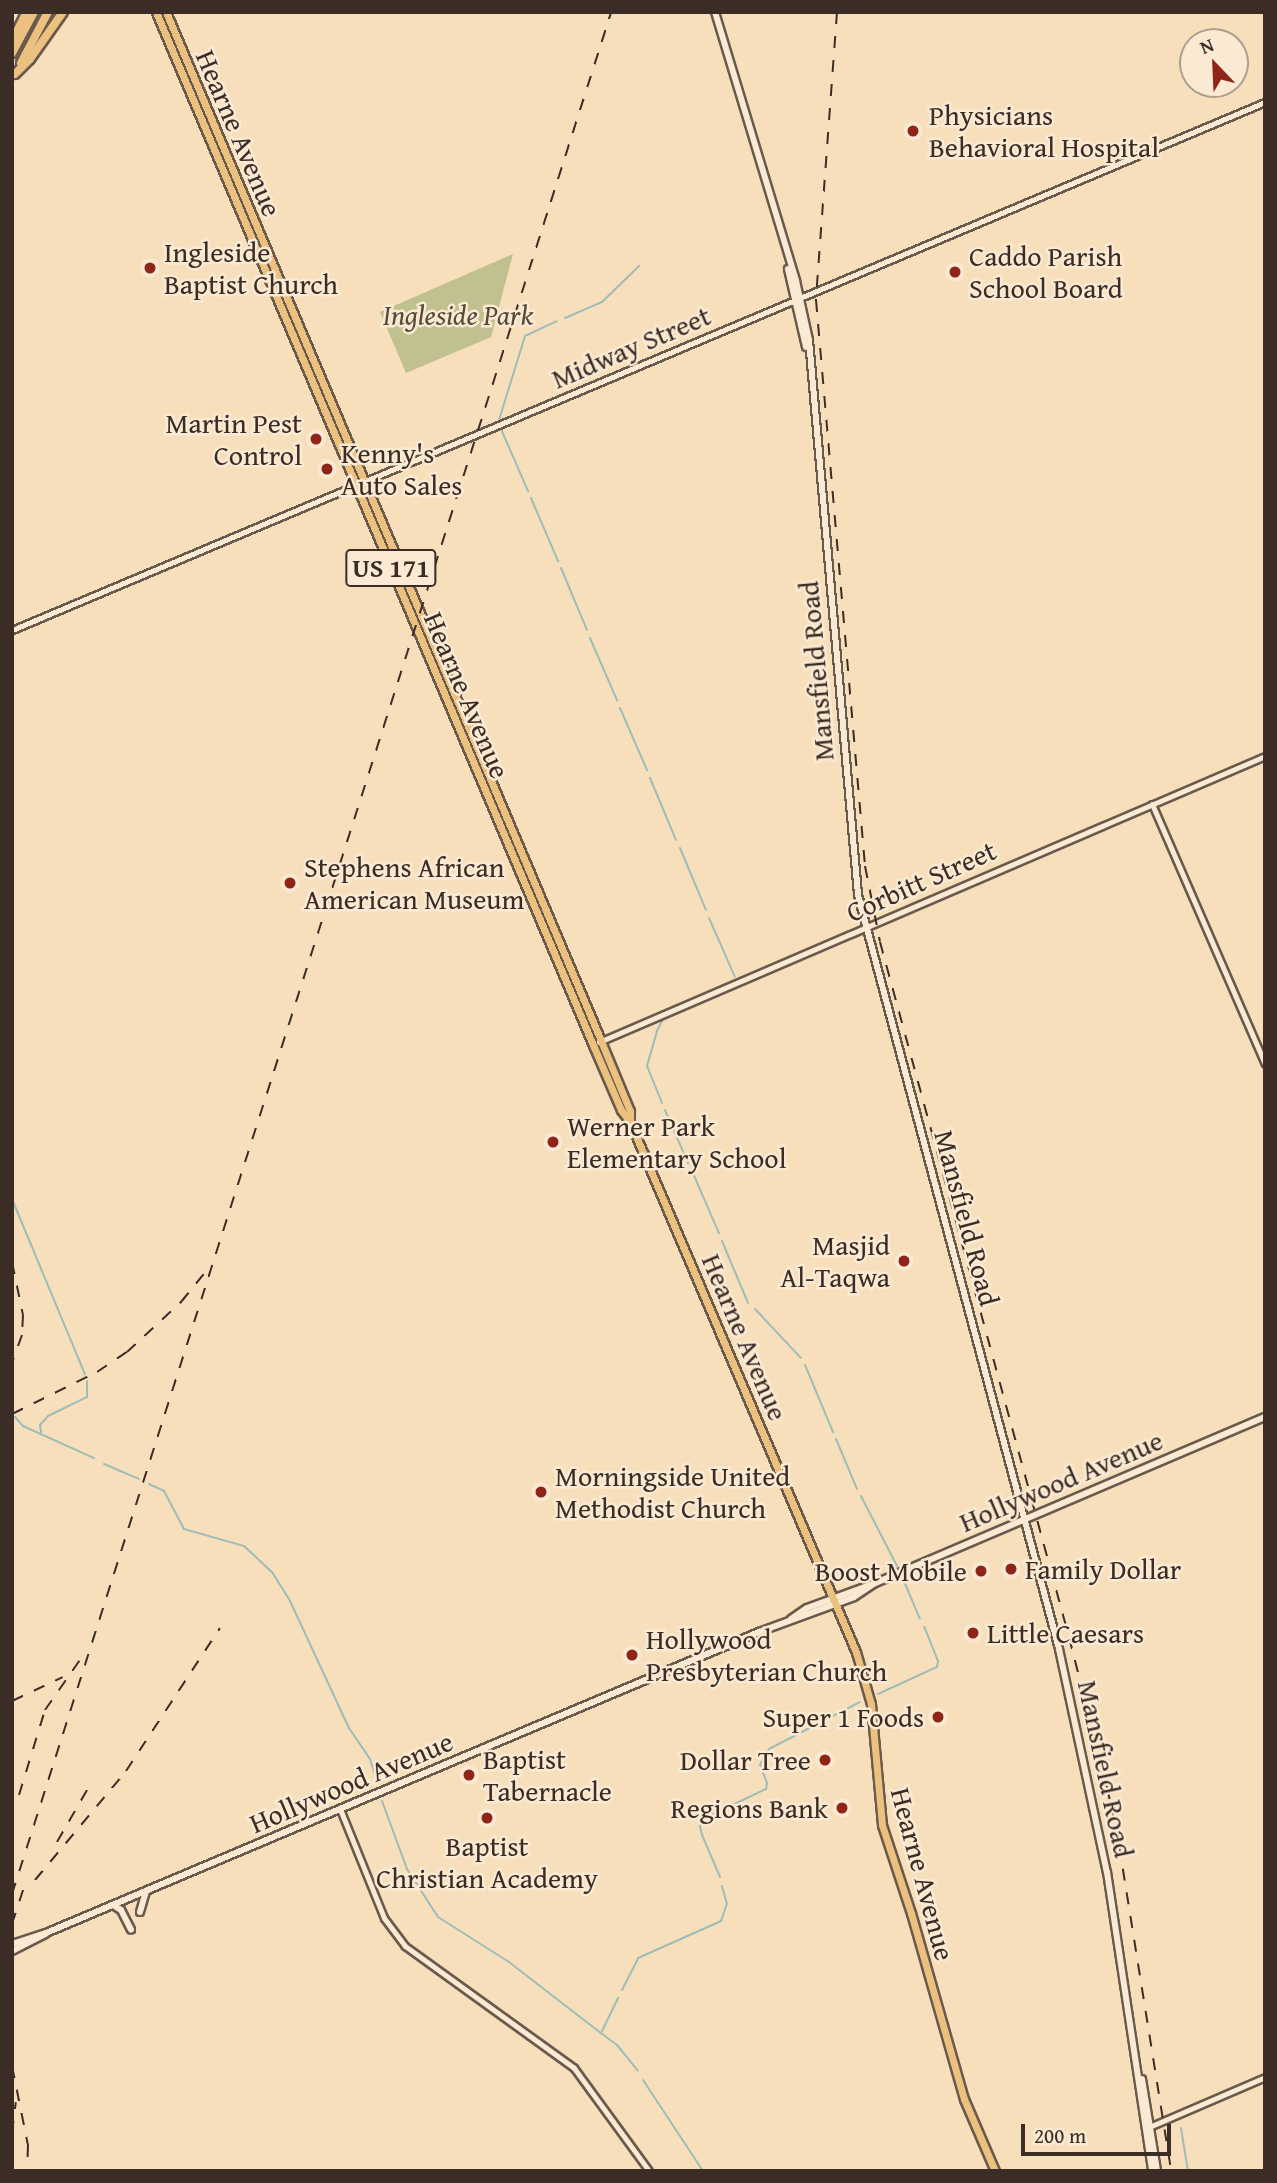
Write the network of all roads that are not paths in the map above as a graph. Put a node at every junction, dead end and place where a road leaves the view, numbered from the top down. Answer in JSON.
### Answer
{"nodes":[{"id":1,"x":27,"y":12,"type":"edge"},
{"id":2,"x":34,"y":12,"type":"edge"},
{"id":3,"x":48,"y":12,"type":"edge"},
{"id":4,"x":63,"y":12,"type":"edge"},
{"id":5,"x":156,"y":12,"type":"edge"},
{"id":6,"x":166,"y":12,"type":"edge"},
{"id":7,"x":715,"y":12,"type":"edge"},
{"id":8,"x":12,"y":41,"type":"edge"},
{"id":9,"x":12,"y":52,"type":"edge"},
{"id":10,"x":14,"y":76,"type":"edge"},
{"id":11,"x":1265,"y":102,"type":"edge"},
{"id":12,"x":799,"y":299,"type":"junction"},
{"id":13,"x":365,"y":483,"type":"junction"},
{"id":14,"x":356,"y":486,"type":"junction"},
{"id":15,"x":12,"y":630,"type":"edge"},
{"id":16,"x":1265,"y":755,"type":"edge"},
{"id":17,"x":1152,"y":804,"type":"junction"},
{"id":18,"x":866,"y":928,"type":"junction"},
{"id":19,"x":597,"y":1043,"type":"junction"},
{"id":20,"x":1265,"y":1064,"type":"edge"},
{"id":21,"x":1265,"y":1417,"type":"edge"},
{"id":22,"x":1027,"y":1519,"type":"junction"},
{"id":23,"x":834,"y":1601,"type":"junction"},
{"id":24,"x":340,"y":1810,"type":"junction"},
{"id":25,"x":146,"y":1891,"type":"junction"},
{"id":26,"x":113,"y":1905,"type":"junction"},
{"id":27,"x":140,"y":1912,"type":"dead end"},
{"id":28,"x":131,"y":1930,"type":"dead end"},
{"id":29,"x":46,"y":1933,"type":"junction"},
{"id":30,"x":12,"y":1944,"type":"edge"},
{"id":31,"x":12,"y":1951,"type":"edge"},
{"id":32,"x":1265,"y":2077,"type":"edge"},
{"id":33,"x":1148,"y":2127,"type":"junction"},
{"id":34,"x":649,"y":2171,"type":"edge"},
{"id":35,"x":995,"y":2171,"type":"edge"},
{"id":36,"x":1154,"y":2171,"type":"edge"}],
"edges":[{"from":1,"to":8,"type":"highway"},
{"from":2,"to":9,"type":"highway"},
{"from":3,"to":10,"type":"highway"},
{"from":4,"to":10,"type":"highway"},
{"from":5,"to":14,"type":"main road","name":"Hearne Avenue","number":"US 171"},
{"from":6,"to":13,"type":"main road","name":"Hearne Avenue","number":"US 171"},
{"from":7,"to":12,"type":"main road","name":"Mansfield Road"},
{"from":11,"to":12,"type":"street","name":"Midway Street"},
{"from":12,"to":13,"type":"street","name":"Midway Street"},
{"from":12,"to":18,"type":"main road","name":"Mansfield Road"},
{"from":13,"to":14,"type":"street","name":"Midway Street"},
{"from":13,"to":19,"type":"main road","name":"Hearne Avenue","number":"US 171"},
{"from":14,"to":15,"type":"street","name":"Midway Street"},
{"from":14,"to":19,"type":"main road","name":"Hearne Avenue","number":"US 171"},
{"from":16,"to":17,"type":"street","name":"Corbitt Street"},
{"from":17,"to":18,"type":"street","name":"Corbitt Street"},
{"from":17,"to":20,"type":"street"},
{"from":18,"to":19,"type":"street","name":"Corbitt Street"},
{"from":18,"to":22,"type":"main road","name":"Mansfield Road"},
{"from":19,"to":23,"type":"main road","name":"Hearne Avenue","number":"US 171"},
{"from":21,"to":22,"type":"main road","name":"Hollywood Avenue"},
{"from":22,"to":23,"type":"main road","name":"Hollywood Avenue"},
{"from":22,"to":33,"type":"main road","name":"Mansfield Road"},
{"from":23,"to":24,"type":"main road","name":"Hollywood Avenue"},
{"from":23,"to":35,"type":"main road","name":"Hearne Avenue","number":"US 171"},
{"from":24,"to":25,"type":"main road","name":"Hollywood Avenue"},
{"from":24,"to":34,"type":"street"},
{"from":25,"to":26,"type":"main road","name":"Hollywood Avenue"},
{"from":25,"to":27,"type":"main road"},
{"from":26,"to":28,"type":"main road"},
{"from":26,"to":29,"type":"main road","name":"Hollywood Avenue"},
{"from":29,"to":30,"type":"main road","name":"Hollywood Avenue"},
{"from":29,"to":31,"type":"main road","name":"Hollywood Avenue"},
{"from":32,"to":33,"type":"street"},
{"from":33,"to":36,"type":"main road","name":"Mansfield Road"}]}
